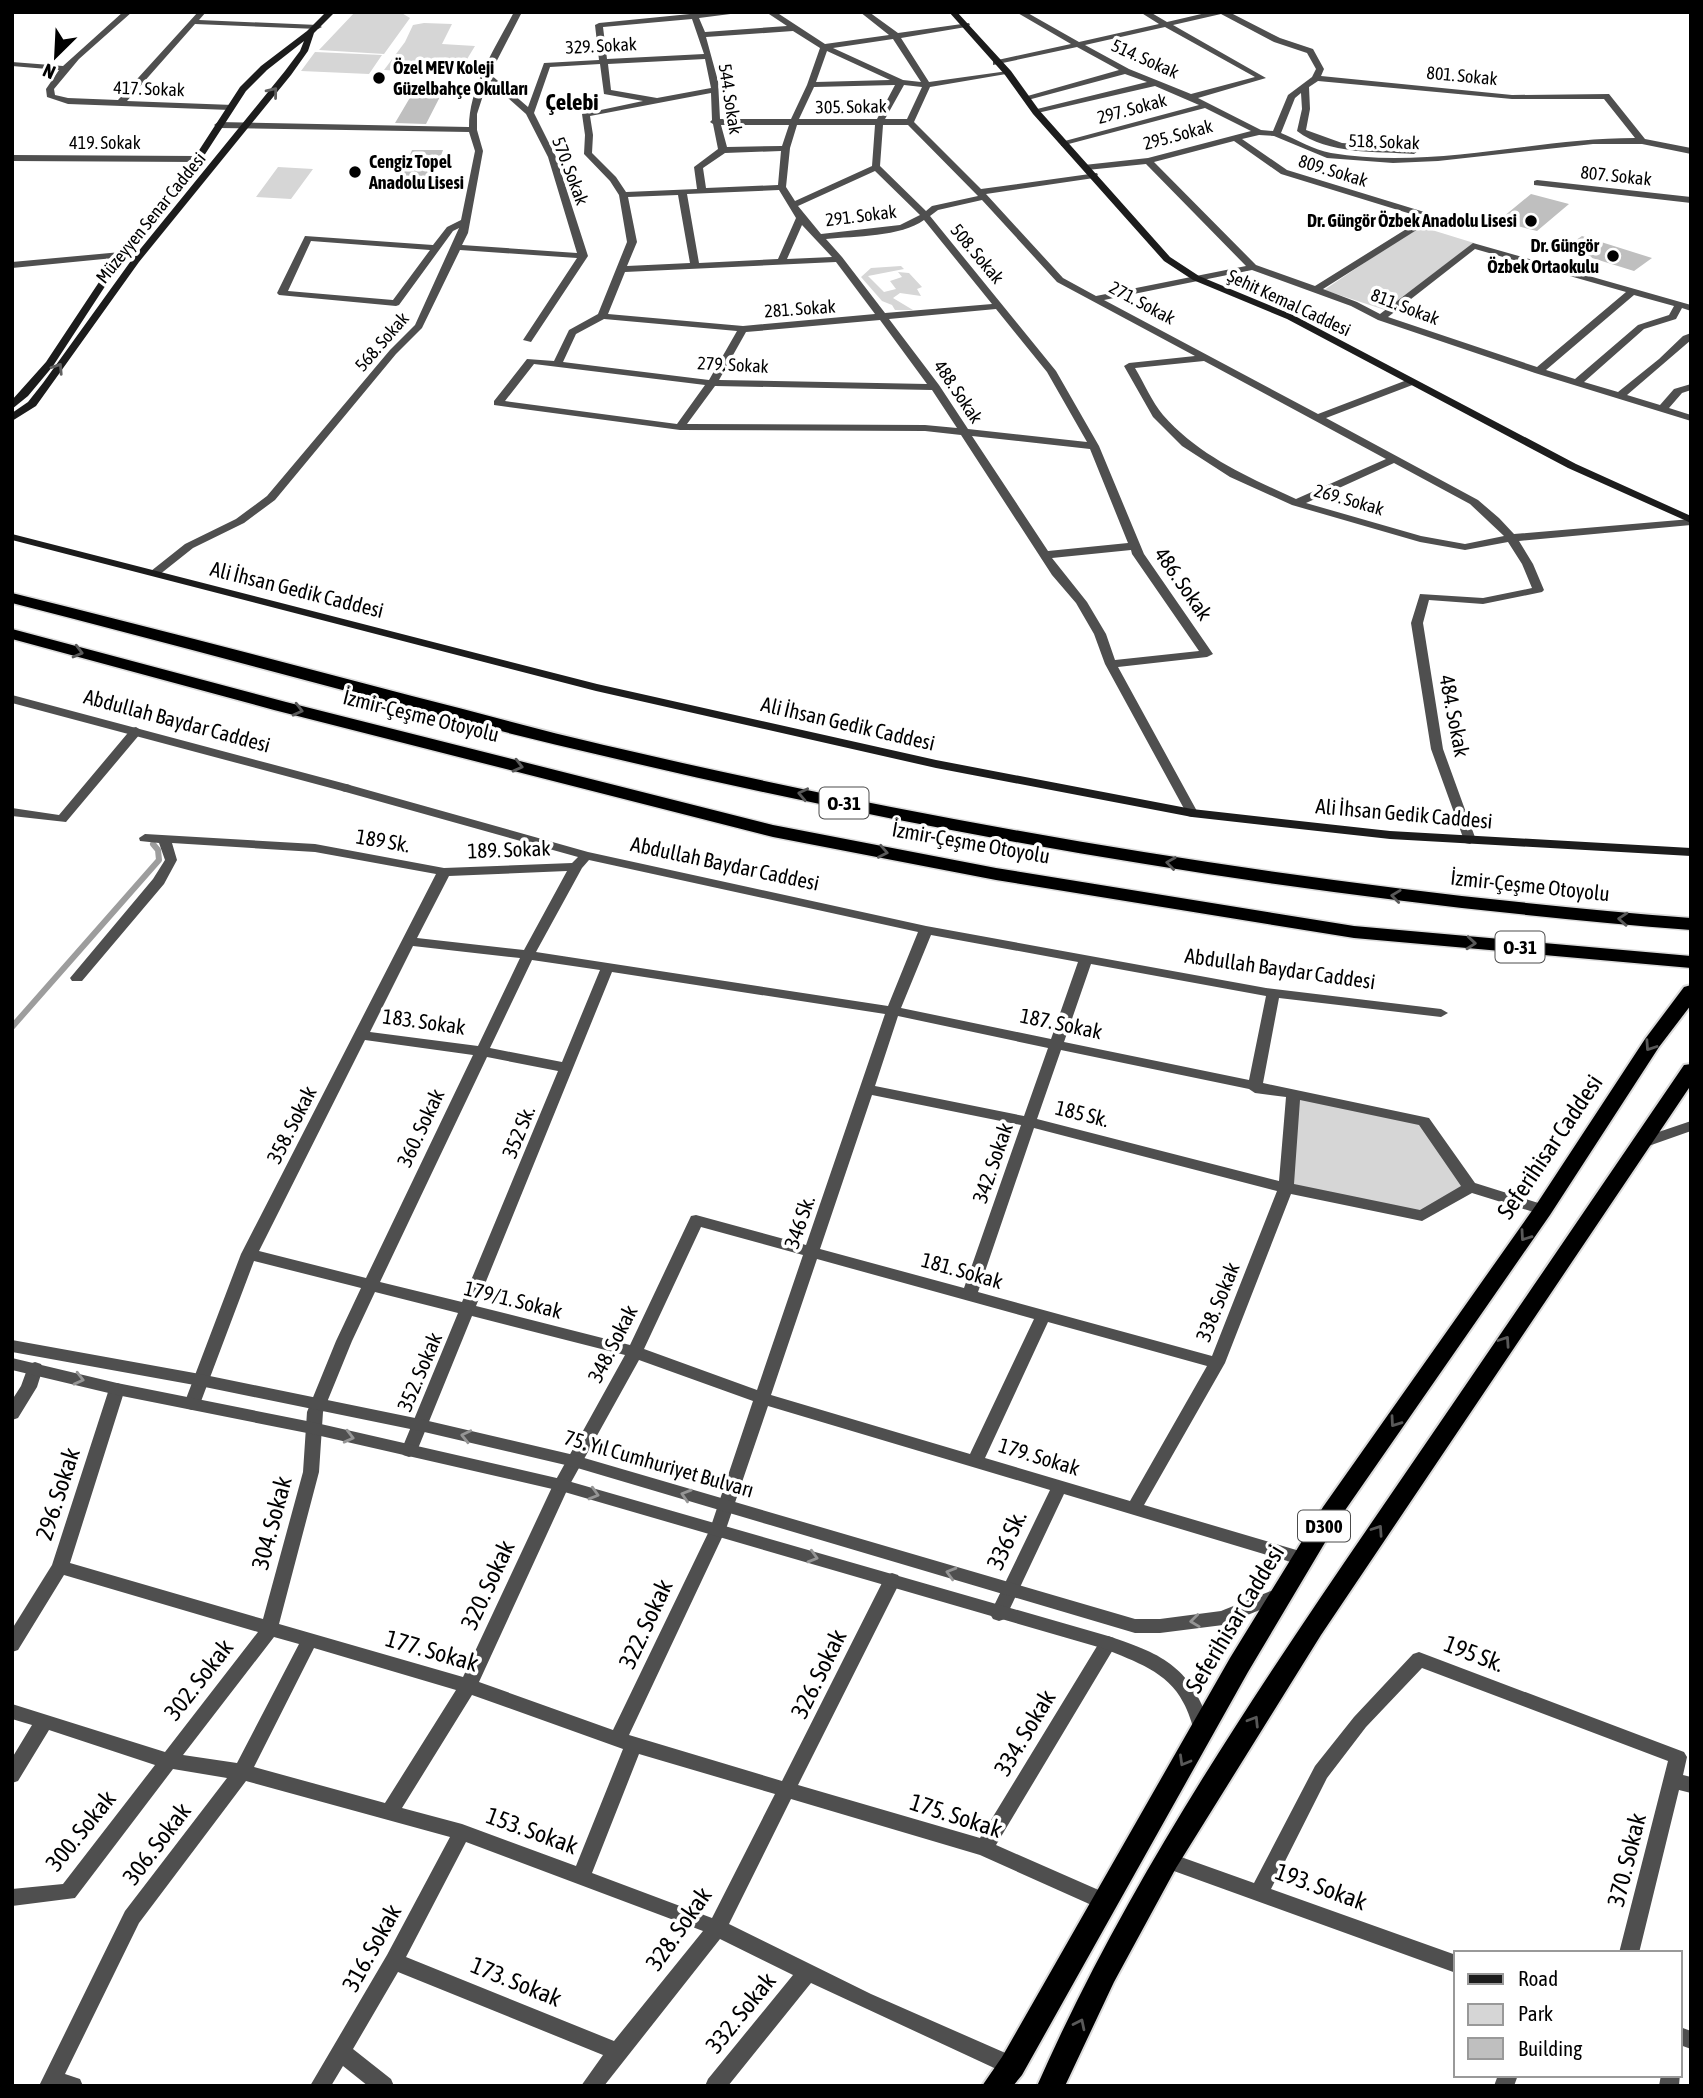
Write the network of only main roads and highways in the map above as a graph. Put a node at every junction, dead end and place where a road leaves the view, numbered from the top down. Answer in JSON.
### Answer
{"nodes":[{"id":1,"x":331,"y":12,"type":"edge"},
{"id":2,"x":953,"y":12,"type":"edge"},
{"id":3,"x":314,"y":30,"type":"junction"},
{"id":4,"x":12,"y":405,"type":"edge"},
{"id":5,"x":12,"y":418,"type":"edge"},
{"id":6,"x":1691,"y":521,"type":"edge"},
{"id":7,"x":12,"y":537,"type":"edge"},
{"id":8,"x":12,"y":598,"type":"edge"},
{"id":9,"x":12,"y":634,"type":"edge"},
{"id":10,"x":1691,"y":852,"type":"edge"},
{"id":11,"x":1691,"y":924,"type":"edge"},
{"id":12,"x":1689,"y":962,"type":"edge"},
{"id":13,"x":1691,"y":991,"type":"edge"},
{"id":14,"x":1691,"y":1070,"type":"edge"},
{"id":15,"x":996,"y":2086,"type":"edge"},
{"id":16,"x":1051,"y":2086,"type":"edge"}],
"edges":[{"from":1,"to":3,"type":"main road","name":"Müzeyyen Senar Caddesi"},
{"from":2,"to":6,"type":"main road","name":"Şehit Kemal Caddesi"},
{"from":3,"to":4,"type":"main road","name":"Müzeyyen Senar Caddesi"},
{"from":5,"to":3,"type":"main road","name":"Müzeyyen Senar Caddesi","one_way":true},
{"from":7,"to":10,"type":"main road","name":"Ali İhsan Gedik Caddesi"},
{"from":11,"to":8,"type":"highway","name":"İzmir-Çeşme Otoyolu","number":"O-31","one_way":true},
{"from":9,"to":12,"type":"highway","name":"İzmir-Çeşme Otoyolu","number":"O-31","one_way":true},
{"from":13,"to":15,"type":"highway","name":"Seferihisar Caddesi","number":"D300","one_way":true},
{"from":16,"to":14,"type":"highway","number":"D300","one_way":true}]}
